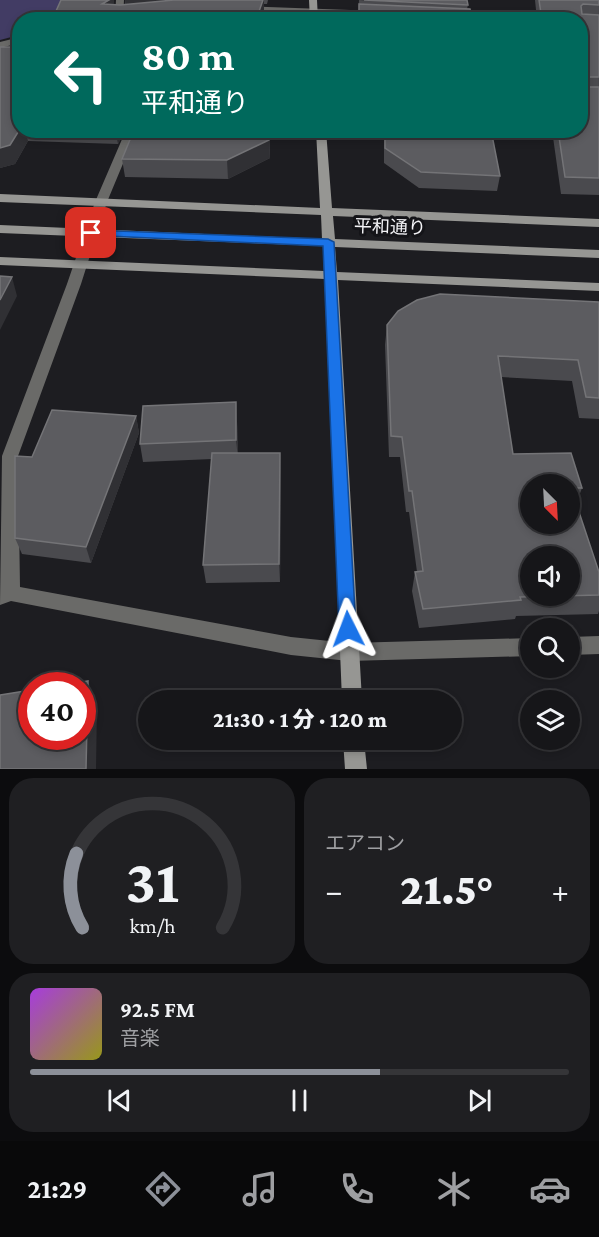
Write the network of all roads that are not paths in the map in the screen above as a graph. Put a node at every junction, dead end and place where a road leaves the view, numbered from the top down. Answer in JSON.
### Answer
{"nodes":[{"id":1,"x":240,"y":7,"type":"edge"},
{"id":2,"x":281,"y":12,"type":"edge"},
{"id":3,"x":129,"y":138,"type":"edge"},
{"id":4,"x":322,"y":138,"type":"edge"},
{"id":5,"x":0,"y":198,"type":"edge"},
{"id":6,"x":101,"y":202,"type":"junction"},
{"id":7,"x":327,"y":212,"type":"junction"},
{"id":8,"x":599,"y":223,"type":"edge"},
{"id":9,"x":0,"y":229,"type":"edge"},
{"id":10,"x":91,"y":233,"type":"junction"},
{"id":11,"x":328,"y":242,"type":"junction"},
{"id":12,"x":599,"y":254,"type":"edge"},
{"id":13,"x":0,"y":261,"type":"edge"},
{"id":14,"x":81,"y":264,"type":"junction"},
{"id":15,"x":330,"y":275,"type":"junction"},
{"id":16,"x":599,"y":287,"type":"edge"},
{"id":17,"x":5,"y":456,"type":"edge"},
{"id":18,"x":5,"y":595,"type":"edge"},
{"id":19,"x":599,"y":645,"type":"edge"},
{"id":20,"x":580,"y":646,"type":"edge"},
{"id":21,"x":520,"y":647,"type":"edge"},
{"id":22,"x":349,"y":652,"type":"junction"},
{"id":23,"x":351,"y":690,"type":"edge"},
{"id":24,"x":355,"y":750,"type":"edge"},
{"id":25,"x":356,"y":769,"type":"edge"}],
"edges":[{"from":1,"to":2,"type":"street"},
{"from":3,"to":6,"type":"street"},
{"from":4,"to":7,"type":"main road"},
{"from":5,"to":6,"type":"main road"},
{"from":6,"to":7,"type":"main road"},
{"from":6,"to":10,"type":"street"},
{"from":7,"to":8,"type":"main road"},
{"from":7,"to":11,"type":"main road"},
{"from":9,"to":10,"type":"main road","name":"平和通り"},
{"from":10,"to":11,"type":"main road","name":"平和通り"},
{"from":10,"to":14,"type":"street"},
{"from":11,"to":12,"type":"main road","name":"平和通り"},
{"from":11,"to":15,"type":"main road"},
{"from":13,"to":14,"type":"main road"},
{"from":14,"to":15,"type":"main road"},
{"from":14,"to":17,"type":"street"},
{"from":15,"to":16,"type":"main road"},
{"from":15,"to":22,"type":"main road"},
{"from":17,"to":18,"type":"street"},
{"from":18,"to":22,"type":"street"},
{"from":19,"to":20,"type":"street"},
{"from":21,"to":22,"type":"street"},
{"from":22,"to":23,"type":"main road"},
{"from":24,"to":25,"type":"main road"}]}
